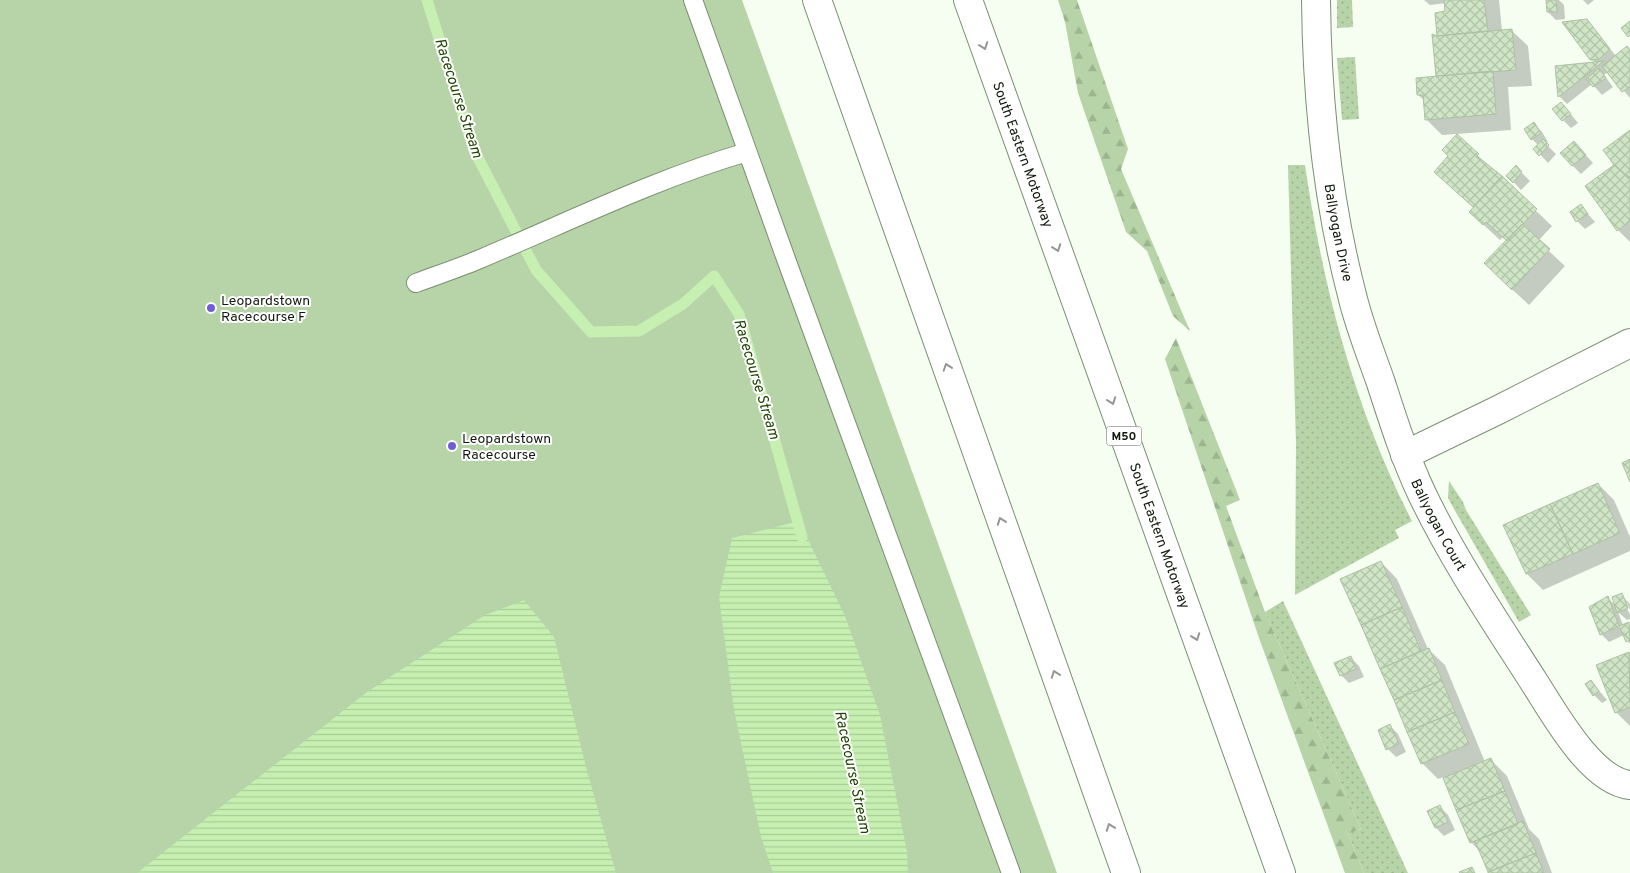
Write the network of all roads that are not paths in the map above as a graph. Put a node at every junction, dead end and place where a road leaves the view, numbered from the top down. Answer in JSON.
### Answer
{"nodes":[{"id":1,"x":693,"y":0,"type":"edge"},
{"id":2,"x":818,"y":0,"type":"edge"},
{"id":3,"x":968,"y":0,"type":"edge"},
{"id":4,"x":1316,"y":0,"type":"edge"},
{"id":5,"x":747,"y":152,"type":"junction"},
{"id":6,"x":416,"y":283,"type":"dead end"},
{"id":7,"x":1630,"y":343,"type":"edge"},
{"id":8,"x":1405,"y":455,"type":"junction"},
{"id":9,"x":1630,"y":785,"type":"edge"},
{"id":10,"x":1011,"y":873,"type":"edge"},
{"id":11,"x":1126,"y":873,"type":"edge"},
{"id":12,"x":1281,"y":873,"type":"edge"}],
"edges":[{"from":1,"to":5,"type":"lane"},
{"from":11,"to":2,"type":"main road","one_way":true},
{"from":3,"to":12,"type":"main road","name":"South Eastern Motorway","number":"M50","one_way":true},
{"from":4,"to":8,"type":"main road","name":"Ballyogan Drive"},
{"from":5,"to":6,"type":"lane"},
{"from":5,"to":10,"type":"lane"},
{"from":7,"to":8,"type":"main road"},
{"from":8,"to":9,"type":"main road","name":"Ballyogan Court"}]}
